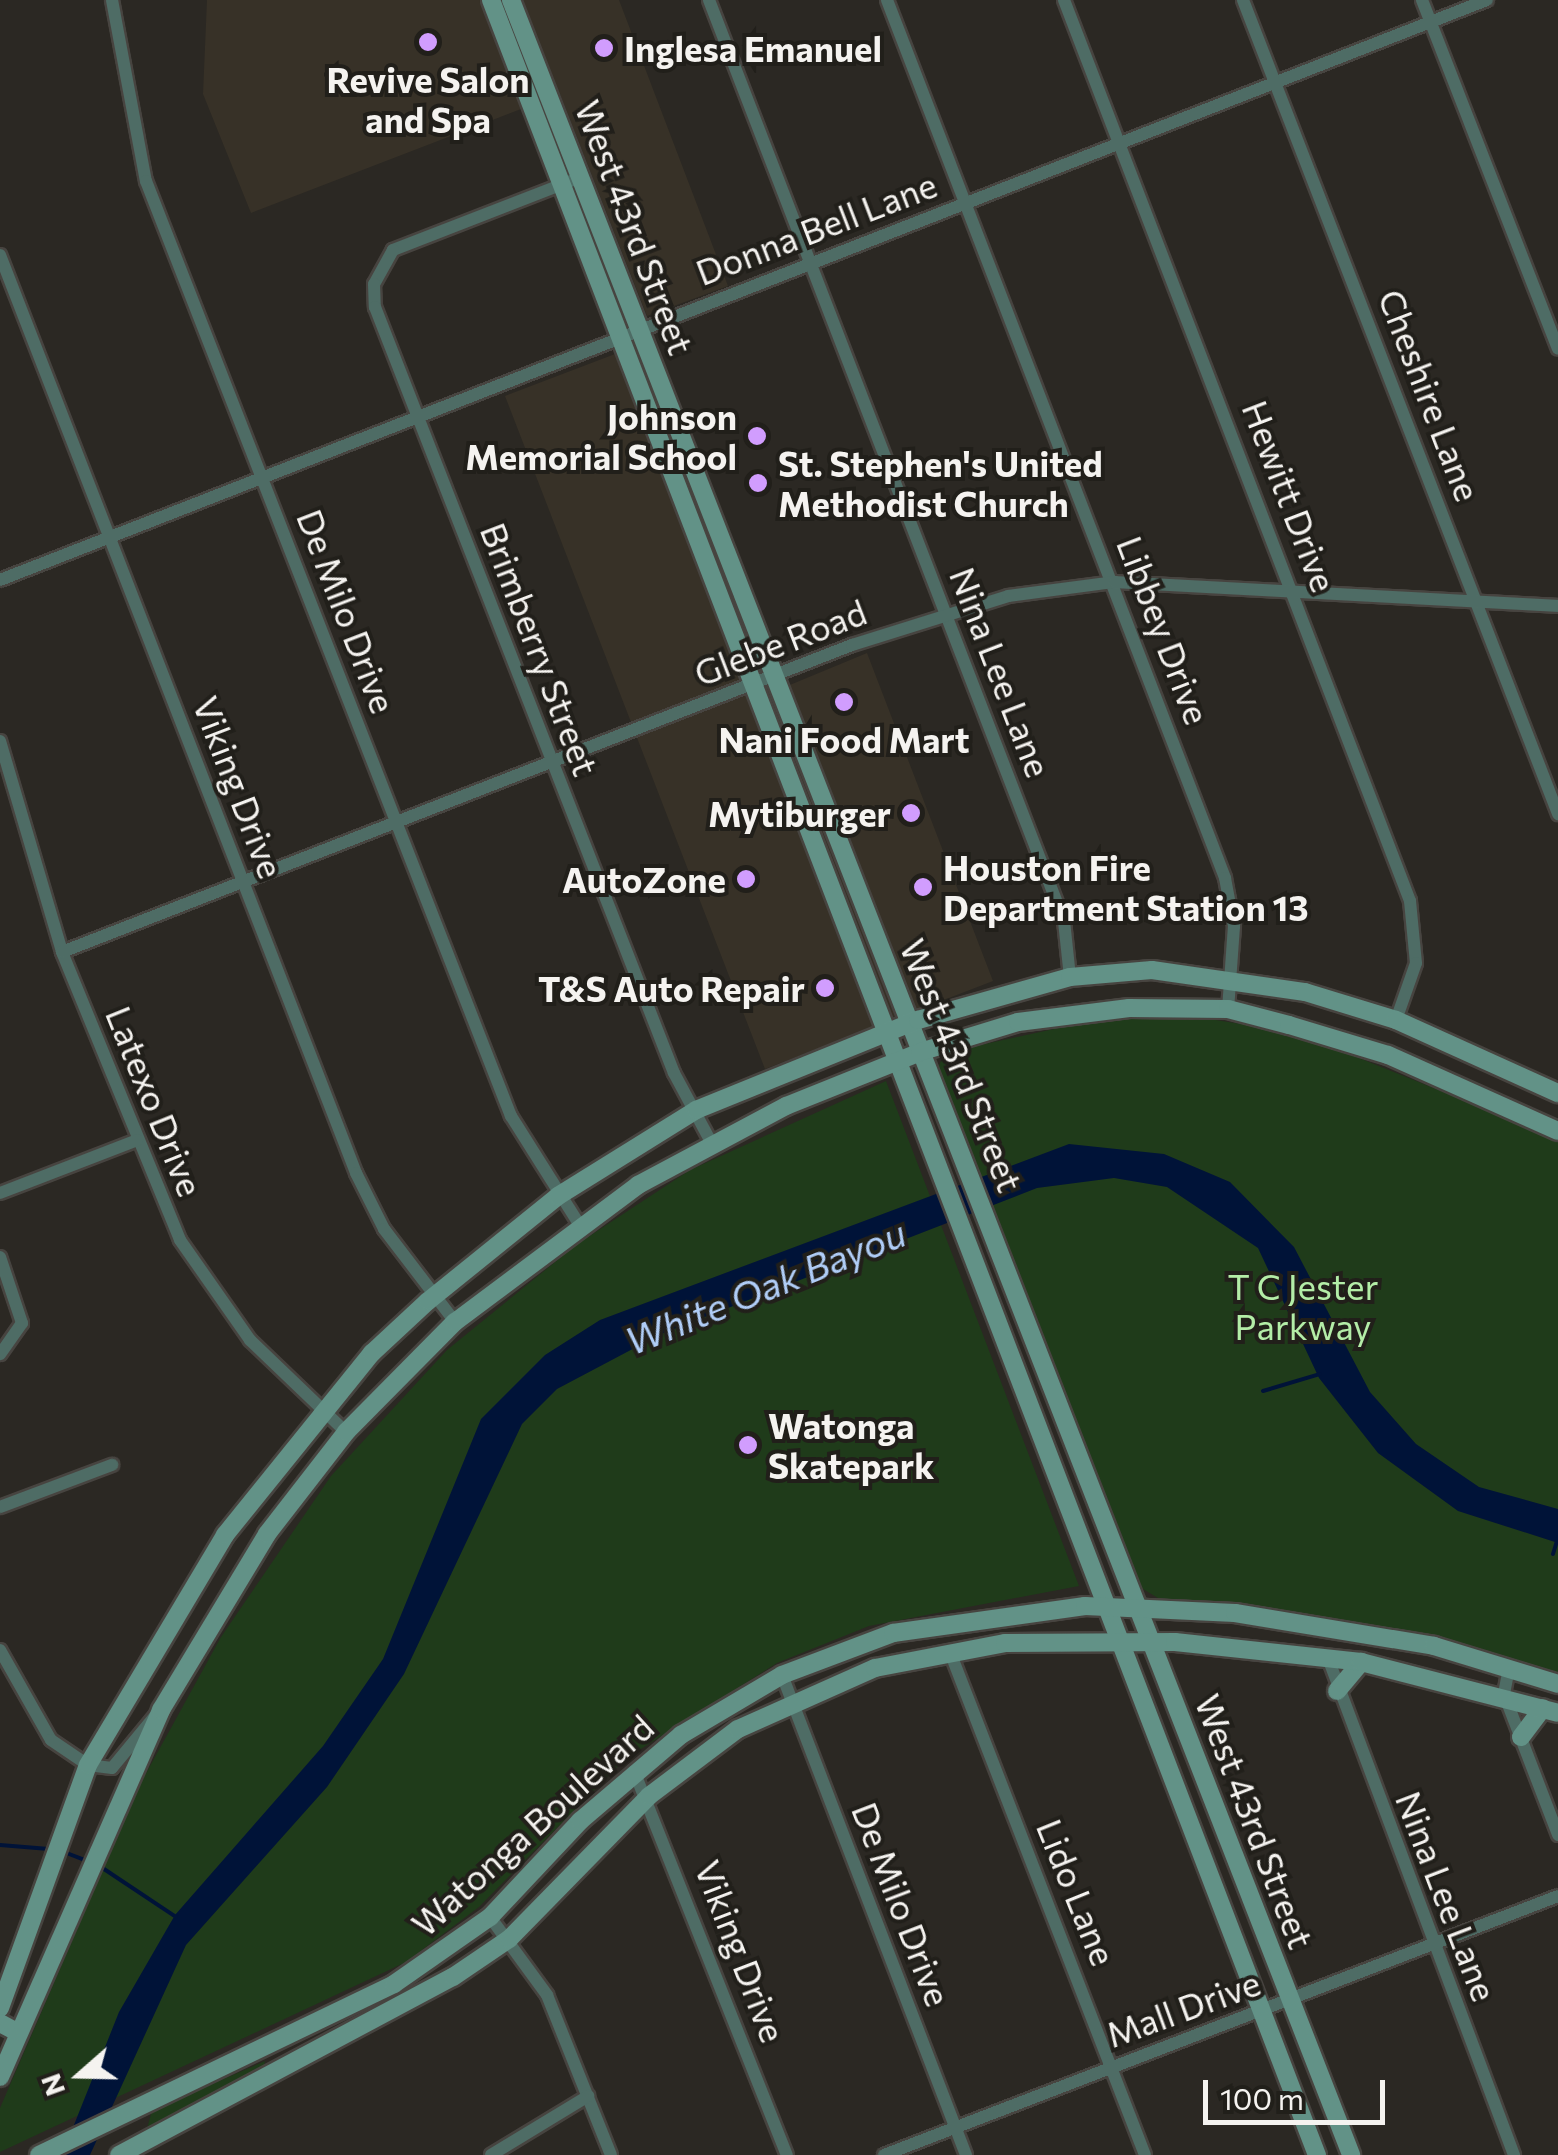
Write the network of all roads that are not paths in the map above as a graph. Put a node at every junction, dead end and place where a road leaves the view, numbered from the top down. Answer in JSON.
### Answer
{"nodes":[{"id":1,"x":112,"y":0,"type":"edge"},
{"id":2,"x":491,"y":0,"type":"edge"},
{"id":3,"x":709,"y":0,"type":"edge"},
{"id":4,"x":887,"y":0,"type":"edge"},
{"id":5,"x":1064,"y":0,"type":"edge"},
{"id":6,"x":1243,"y":0,"type":"edge"},
{"id":7,"x":1422,"y":0,"type":"edge"},
{"id":8,"x":1487,"y":0,"type":"edge"},
{"id":9,"x":510,"y":15,"type":"edge"},
{"id":10,"x":1430,"y":22,"type":"junction"},
{"id":11,"x":1275,"y":82,"type":"junction"},
{"id":12,"x":1120,"y":143,"type":"junction"},
{"id":13,"x":581,"y":176,"type":"junction"},
{"id":14,"x":561,"y":184,"type":"junction"},
{"id":15,"x":965,"y":203,"type":"junction"},
{"id":16,"x":0,"y":255,"type":"edge"},
{"id":17,"x":810,"y":263,"type":"junction"},
{"id":18,"x":640,"y":329,"type":"junction"},
{"id":19,"x":620,"y":337,"type":"junction"},
{"id":20,"x":1558,"y":348,"type":"edge"},
{"id":21,"x":417,"y":416,"type":"junction"},
{"id":22,"x":263,"y":476,"type":"junction"},
{"id":23,"x":708,"y":503,"type":"junction"},
{"id":24,"x":689,"y":510,"type":"junction"},
{"id":25,"x":108,"y":537,"type":"junction"},
{"id":26,"x":0,"y":580,"type":"edge"},
{"id":27,"x":1115,"y":582,"type":"junction"},
{"id":28,"x":1295,"y":591,"type":"junction"},
{"id":29,"x":1558,"y":606,"type":"edge"},
{"id":30,"x":1482,"y":608,"type":"junction"},
{"id":31,"x":946,"y":611,"type":"junction"},
{"id":32,"x":775,"y":676,"type":"junction"},
{"id":33,"x":755,"y":684,"type":"junction"},
{"id":34,"x":0,"y":740,"type":"edge"},
{"id":35,"x":551,"y":763,"type":"junction"},
{"id":36,"x":1558,"y":814,"type":"edge"},
{"id":37,"x":826,"y":816,"type":"junction"},
{"id":38,"x":396,"y":820,"type":"junction"},
{"id":39,"x":808,"y":823,"type":"junction"},
{"id":40,"x":243,"y":881,"type":"junction"},
{"id":41,"x":862,"y":900,"type":"junction"},
{"id":42,"x":842,"y":912,"type":"junction"},
{"id":43,"x":62,"y":952,"type":"junction"},
{"id":44,"x":1070,"y":977,"type":"junction"},
{"id":45,"x":1232,"y":978,"type":"junction"},
{"id":46,"x":1228,"y":1010,"type":"junction"},
{"id":47,"x":1396,"y":1020,"type":"junction"},
{"id":48,"x":908,"y":1024,"type":"junction"},
{"id":49,"x":888,"y":1031,"type":"junction"},
{"id":50,"x":920,"y":1052,"type":"junction"},
{"id":51,"x":898,"y":1060,"type":"junction"},
{"id":52,"x":1558,"y":1093,"type":"edge"},
{"id":53,"x":696,"y":1110,"type":"junction"},
{"id":54,"x":1558,"y":1131,"type":"edge"},
{"id":55,"x":137,"y":1140,"type":"junction"},
{"id":56,"x":711,"y":1142,"type":"junction"},
{"id":57,"x":0,"y":1194,"type":"edge"},
{"id":58,"x":558,"y":1196,"type":"junction"},
{"id":59,"x":579,"y":1224,"type":"junction"},
{"id":60,"x":0,"y":1257,"type":"edge"},
{"id":61,"x":434,"y":1296,"type":"junction"},
{"id":62,"x":455,"y":1322,"type":"junction"},
{"id":63,"x":1038,"y":1350,"type":"junction"},
{"id":64,"x":0,"y":1354,"type":"edge"},
{"id":65,"x":1011,"y":1360,"type":"junction"},
{"id":66,"x":322,"y":1412,"type":"junction"},
{"id":67,"x":346,"y":1432,"type":"junction"},
{"id":68,"x":112,"y":1465,"type":"dead end"},
{"id":69,"x":0,"y":1507,"type":"edge"},
{"id":70,"x":1105,"y":1606,"type":"junction"},
{"id":71,"x":1138,"y":1607,"type":"junction"},
{"id":72,"x":1118,"y":1640,"type":"junction"},
{"id":73,"x":1151,"y":1642,"type":"junction"},
{"id":74,"x":0,"y":1650,"type":"edge"},
{"id":75,"x":950,"y":1652,"type":"junction"},
{"id":76,"x":1328,"y":1658,"type":"junction"},
{"id":77,"x":1360,"y":1662,"type":"junction"},
{"id":78,"x":1509,"y":1668,"type":"junction"},
{"id":79,"x":782,"y":1676,"type":"junction"},
{"id":80,"x":1558,"y":1684,"type":"edge"},
{"id":81,"x":1337,"y":1690,"type":"junction"},
{"id":82,"x":1504,"y":1694,"type":"junction"},
{"id":83,"x":791,"y":1700,"type":"junction"},
{"id":84,"x":161,"y":1710,"type":"junction"},
{"id":85,"x":1550,"y":1711,"type":"edge"},
{"id":86,"x":1521,"y":1737,"type":"junction"},
{"id":87,"x":88,"y":1764,"type":"junction"},
{"id":88,"x":634,"y":1771,"type":"junction"},
{"id":89,"x":650,"y":1796,"type":"junction"},
{"id":90,"x":1223,"y":1828,"type":"junction"},
{"id":91,"x":1558,"y":1835,"type":"edge"},
{"id":92,"x":1196,"y":1838,"type":"junction"},
{"id":93,"x":1558,"y":1896,"type":"edge"},
{"id":94,"x":490,"y":1917,"type":"junction"},
{"id":95,"x":510,"y":1939,"type":"junction"},
{"id":96,"x":1433,"y":1944,"type":"junction"},
{"id":97,"x":1290,"y":2002,"type":"junction"},
{"id":98,"x":0,"y":2008,"type":"edge"},
{"id":99,"x":1262,"y":2012,"type":"junction"},
{"id":100,"x":0,"y":2023,"type":"edge"},
{"id":101,"x":20,"y":2033,"type":"junction"},
{"id":102,"x":276,"y":2044,"type":"junction"},
{"id":103,"x":1113,"y":2065,"type":"junction"},
{"id":104,"x":288,"y":2068,"type":"junction"},
{"id":105,"x":0,"y":2077,"type":"edge"},
{"id":106,"x":588,"y":2096,"type":"junction"},
{"id":107,"x":956,"y":2126,"type":"junction"},
{"id":108,"x":39,"y":2155,"type":"edge"},
{"id":109,"x":120,"y":2155,"type":"edge"},
{"id":110,"x":491,"y":2155,"type":"edge"},
{"id":111,"x":611,"y":2155,"type":"edge"},
{"id":112,"x":787,"y":2155,"type":"edge"},
{"id":113,"x":884,"y":2155,"type":"edge"},
{"id":114,"x":966,"y":2155,"type":"edge"},
{"id":115,"x":1145,"y":2155,"type":"edge"},
{"id":116,"x":1317,"y":2155,"type":"edge"},
{"id":117,"x":1350,"y":2155,"type":"edge"},
{"id":118,"x":1514,"y":2155,"type":"edge"}],
"edges":[{"from":1,"to":22,"type":"street","name":"De Milo Drive"},
{"from":2,"to":9,"type":"main road","name":"West 43rd Street"},
{"from":3,"to":17,"type":"street","name":"Nina Lee Lane"},
{"from":4,"to":15,"type":"street","name":"Libbey Drive"},
{"from":5,"to":12,"type":"street","name":"Hewitt Drive"},
{"from":6,"to":11,"type":"street","name":"Cheshire Lane"},
{"from":7,"to":10,"type":"street"},
{"from":8,"to":10,"type":"street","name":"Donna Bell Lane"},
{"from":9,"to":13,"type":"main road","name":"West 43rd Street"},
{"from":9,"to":14,"type":"main road","name":"West 43rd Street"},
{"from":10,"to":11,"type":"street","name":"Donna Bell Lane"},
{"from":10,"to":20,"type":"street"},
{"from":11,"to":12,"type":"street","name":"Donna Bell Lane"},
{"from":11,"to":30,"type":"street","name":"Cheshire Lane"},
{"from":12,"to":15,"type":"street","name":"Donna Bell Lane"},
{"from":12,"to":28,"type":"street","name":"Hewitt Drive"},
{"from":13,"to":14,"type":"street","name":"Brimberry Street"},
{"from":13,"to":18,"type":"main road","name":"West 43rd Street"},
{"from":14,"to":19,"type":"main road","name":"West 43rd Street"},
{"from":14,"to":21,"type":"street","name":"Brimberry Street"},
{"from":15,"to":17,"type":"street","name":"Donna Bell Lane"},
{"from":15,"to":27,"type":"street","name":"Libbey Drive"},
{"from":16,"to":25,"type":"street","name":"Viking Drive"},
{"from":17,"to":18,"type":"street","name":"Donna Bell Lane"},
{"from":17,"to":31,"type":"street","name":"Nina Lee Lane"},
{"from":18,"to":19,"type":"street","name":"Donna Bell Lane"},
{"from":18,"to":23,"type":"main road","name":"West 43rd Street"},
{"from":19,"to":21,"type":"street","name":"Donna Bell Lane"},
{"from":19,"to":24,"type":"main road","name":"West 43rd Street"},
{"from":21,"to":22,"type":"street","name":"Donna Bell Lane"},
{"from":21,"to":35,"type":"street","name":"Brimberry Street"},
{"from":22,"to":25,"type":"street","name":"Donna Bell Lane"},
{"from":22,"to":38,"type":"street","name":"De Milo Drive"},
{"from":23,"to":24,"type":"main road"},
{"from":23,"to":32,"type":"main road","name":"West 43rd Street"},
{"from":24,"to":33,"type":"main road","name":"West 43rd Street"},
{"from":25,"to":26,"type":"street","name":"Donna Bell Lane"},
{"from":25,"to":40,"type":"street","name":"Viking Drive"},
{"from":27,"to":28,"type":"street","name":"Glebe Road"},
{"from":27,"to":31,"type":"street","name":"Glebe Road"},
{"from":27,"to":45,"type":"street","name":"Libbey Drive"},
{"from":28,"to":30,"type":"street","name":"Glebe Road"},
{"from":28,"to":47,"type":"street","name":"Hewitt Drive"},
{"from":29,"to":30,"type":"street","name":"Glebe Road"},
{"from":30,"to":36,"type":"street","name":"Cheshire Lane"},
{"from":31,"to":32,"type":"street","name":"Glebe Road"},
{"from":31,"to":44,"type":"street","name":"Nina Lee Lane"},
{"from":32,"to":33,"type":"street","name":"Glebe Road"},
{"from":32,"to":37,"type":"main road","name":"West 43rd Street"},
{"from":33,"to":35,"type":"street","name":"Glebe Road"},
{"from":33,"to":39,"type":"main road","name":"West 43rd Street"},
{"from":34,"to":43,"type":"street","name":"Latexo Drive"},
{"from":35,"to":38,"type":"street","name":"Glebe Road"},
{"from":35,"to":53,"type":"street","name":"Brimberry Street"},
{"from":37,"to":39,"type":"main road"},
{"from":37,"to":41,"type":"main road","name":"West 43rd Street"},
{"from":38,"to":40,"type":"street","name":"Glebe Road"},
{"from":38,"to":58,"type":"street","name":"De Milo Drive"},
{"from":39,"to":42,"type":"main road","name":"West 43rd Street"},
{"from":40,"to":43,"type":"street","name":"Glebe Road"},
{"from":40,"to":61,"type":"street","name":"Viking Drive"},
{"from":41,"to":42,"type":"main road"},
{"from":41,"to":48,"type":"main road","name":"West 43rd Street"},
{"from":42,"to":49,"type":"main road","name":"West 43rd Street"},
{"from":43,"to":55,"type":"street","name":"Latexo Drive"},
{"from":44,"to":45,"type":"main road"},
{"from":44,"to":48,"type":"main road"},
{"from":45,"to":46,"type":"street","name":"Libbey Drive"},
{"from":45,"to":47,"type":"main road"},
{"from":46,"to":50,"type":"main road"},
{"from":46,"to":54,"type":"main road"},
{"from":47,"to":52,"type":"main road"},
{"from":48,"to":49,"type":"main road"},
{"from":48,"to":50,"type":"main road","name":"West 43rd Street"},
{"from":49,"to":51,"type":"main road","name":"West 43rd Street"},
{"from":49,"to":53,"type":"main road"},
{"from":50,"to":51,"type":"main road"},
{"from":50,"to":63,"type":"main road","name":"West 43rd Street"},
{"from":51,"to":56,"type":"main road"},
{"from":51,"to":65,"type":"main road","name":"West 43rd Street"},
{"from":53,"to":56,"type":"street","name":"Brimberry Street"},
{"from":53,"to":58,"type":"main road"},
{"from":55,"to":57,"type":"street"},
{"from":55,"to":66,"type":"street","name":"Latexo Drive"},
{"from":56,"to":59,"type":"main road"},
{"from":58,"to":59,"type":"street","name":"De Milo Drive"},
{"from":58,"to":61,"type":"main road"},
{"from":59,"to":62,"type":"main road"},
{"from":60,"to":64,"type":"street"},
{"from":61,"to":62,"type":"street","name":"Viking Drive"},
{"from":61,"to":66,"type":"main road"},
{"from":62,"to":67,"type":"main road"},
{"from":63,"to":65,"type":"main road"},
{"from":63,"to":71,"type":"main road","name":"West 43rd Street"},
{"from":65,"to":70,"type":"main road","name":"West 43rd Street"},
{"from":66,"to":67,"type":"street","name":"Latexo Drive"},
{"from":66,"to":87,"type":"main road"},
{"from":67,"to":84,"type":"main road"},
{"from":68,"to":69,"type":"street"},
{"from":70,"to":71,"type":"main road","name":"Watonga Boulevard"},
{"from":70,"to":72,"type":"main road","name":"West 43rd Street"},
{"from":70,"to":79,"type":"main road","name":"Watonga Boulevard"},
{"from":71,"to":73,"type":"main road","name":"West 43rd Street"},
{"from":71,"to":78,"type":"main road","name":"Watonga Boulevard"},
{"from":72,"to":73,"type":"main road","name":"Watonga Boulevard"},
{"from":72,"to":75,"type":"main road","name":"Watonga Boulevard"},
{"from":72,"to":92,"type":"main road","name":"West 43rd Street"},
{"from":73,"to":76,"type":"main road","name":"Watonga Boulevard"},
{"from":73,"to":90,"type":"main road","name":"West 43rd Street"},
{"from":74,"to":87,"type":"street"},
{"from":75,"to":83,"type":"main road","name":"Watonga Boulevard"},
{"from":75,"to":103,"type":"street","name":"Lido Lane"},
{"from":76,"to":77,"type":"main road","name":"Watonga Boulevard"},
{"from":76,"to":81,"type":"street","name":"Nina Lee Lane"},
{"from":77,"to":81,"type":"main road"},
{"from":77,"to":82,"type":"main road","name":"Watonga Boulevard"},
{"from":78,"to":80,"type":"main road","name":"Watonga Boulevard"},
{"from":78,"to":82,"type":"street"},
{"from":79,"to":83,"type":"street","name":"De Milo Drive"},
{"from":79,"to":88,"type":"main road","name":"Watonga Boulevard"},
{"from":81,"to":96,"type":"street","name":"Nina Lee Lane"},
{"from":82,"to":85,"type":"main road","name":"Watonga Boulevard"},
{"from":82,"to":86,"type":"street"},
{"from":83,"to":89,"type":"main road","name":"Watonga Boulevard"},
{"from":83,"to":107,"type":"street","name":"De Milo Drive"},
{"from":84,"to":87,"type":"street"},
{"from":84,"to":101,"type":"main road"},
{"from":85,"to":86,"type":"main road"},
{"from":86,"to":91,"type":"street"},
{"from":87,"to":98,"type":"main road"},
{"from":88,"to":89,"type":"street","name":"Viking Drive"},
{"from":88,"to":94,"type":"main road","name":"Watonga Boulevard"},
{"from":89,"to":95,"type":"main road","name":"Watonga Boulevard"},
{"from":89,"to":112,"type":"street","name":"Viking Drive"},
{"from":90,"to":92,"type":"main road"},
{"from":90,"to":97,"type":"main road","name":"West 43rd Street"},
{"from":92,"to":99,"type":"main road","name":"West 43rd Street"},
{"from":93,"to":96,"type":"street","name":"Mall Drive"},
{"from":94,"to":95,"type":"street"},
{"from":94,"to":102,"type":"main road","name":"Watonga Boulevard"},
{"from":95,"to":104,"type":"main road","name":"Watonga Boulevard"},
{"from":95,"to":106,"type":"street"},
{"from":96,"to":97,"type":"street","name":"Mall Drive"},
{"from":96,"to":118,"type":"street","name":"Nina Lee Lane"},
{"from":97,"to":99,"type":"street","name":"Mall Drive"},
{"from":97,"to":117,"type":"main road","name":"West 43rd Street"},
{"from":99,"to":103,"type":"street","name":"Mall Drive"},
{"from":99,"to":116,"type":"main road","name":"West 43rd Street"},
{"from":100,"to":101,"type":"main road"},
{"from":101,"to":105,"type":"main road"},
{"from":102,"to":104,"type":"main road"},
{"from":102,"to":108,"type":"main road","name":"Watonga Boulevard"},
{"from":103,"to":107,"type":"street","name":"Mall Drive"},
{"from":103,"to":115,"type":"street","name":"Lido Lane"},
{"from":104,"to":109,"type":"main road","name":"Watonga Boulevard"},
{"from":106,"to":110,"type":"street"},
{"from":106,"to":111,"type":"street"},
{"from":107,"to":113,"type":"street","name":"Mall Drive"},
{"from":107,"to":114,"type":"street","name":"De Milo Drive"}]}
